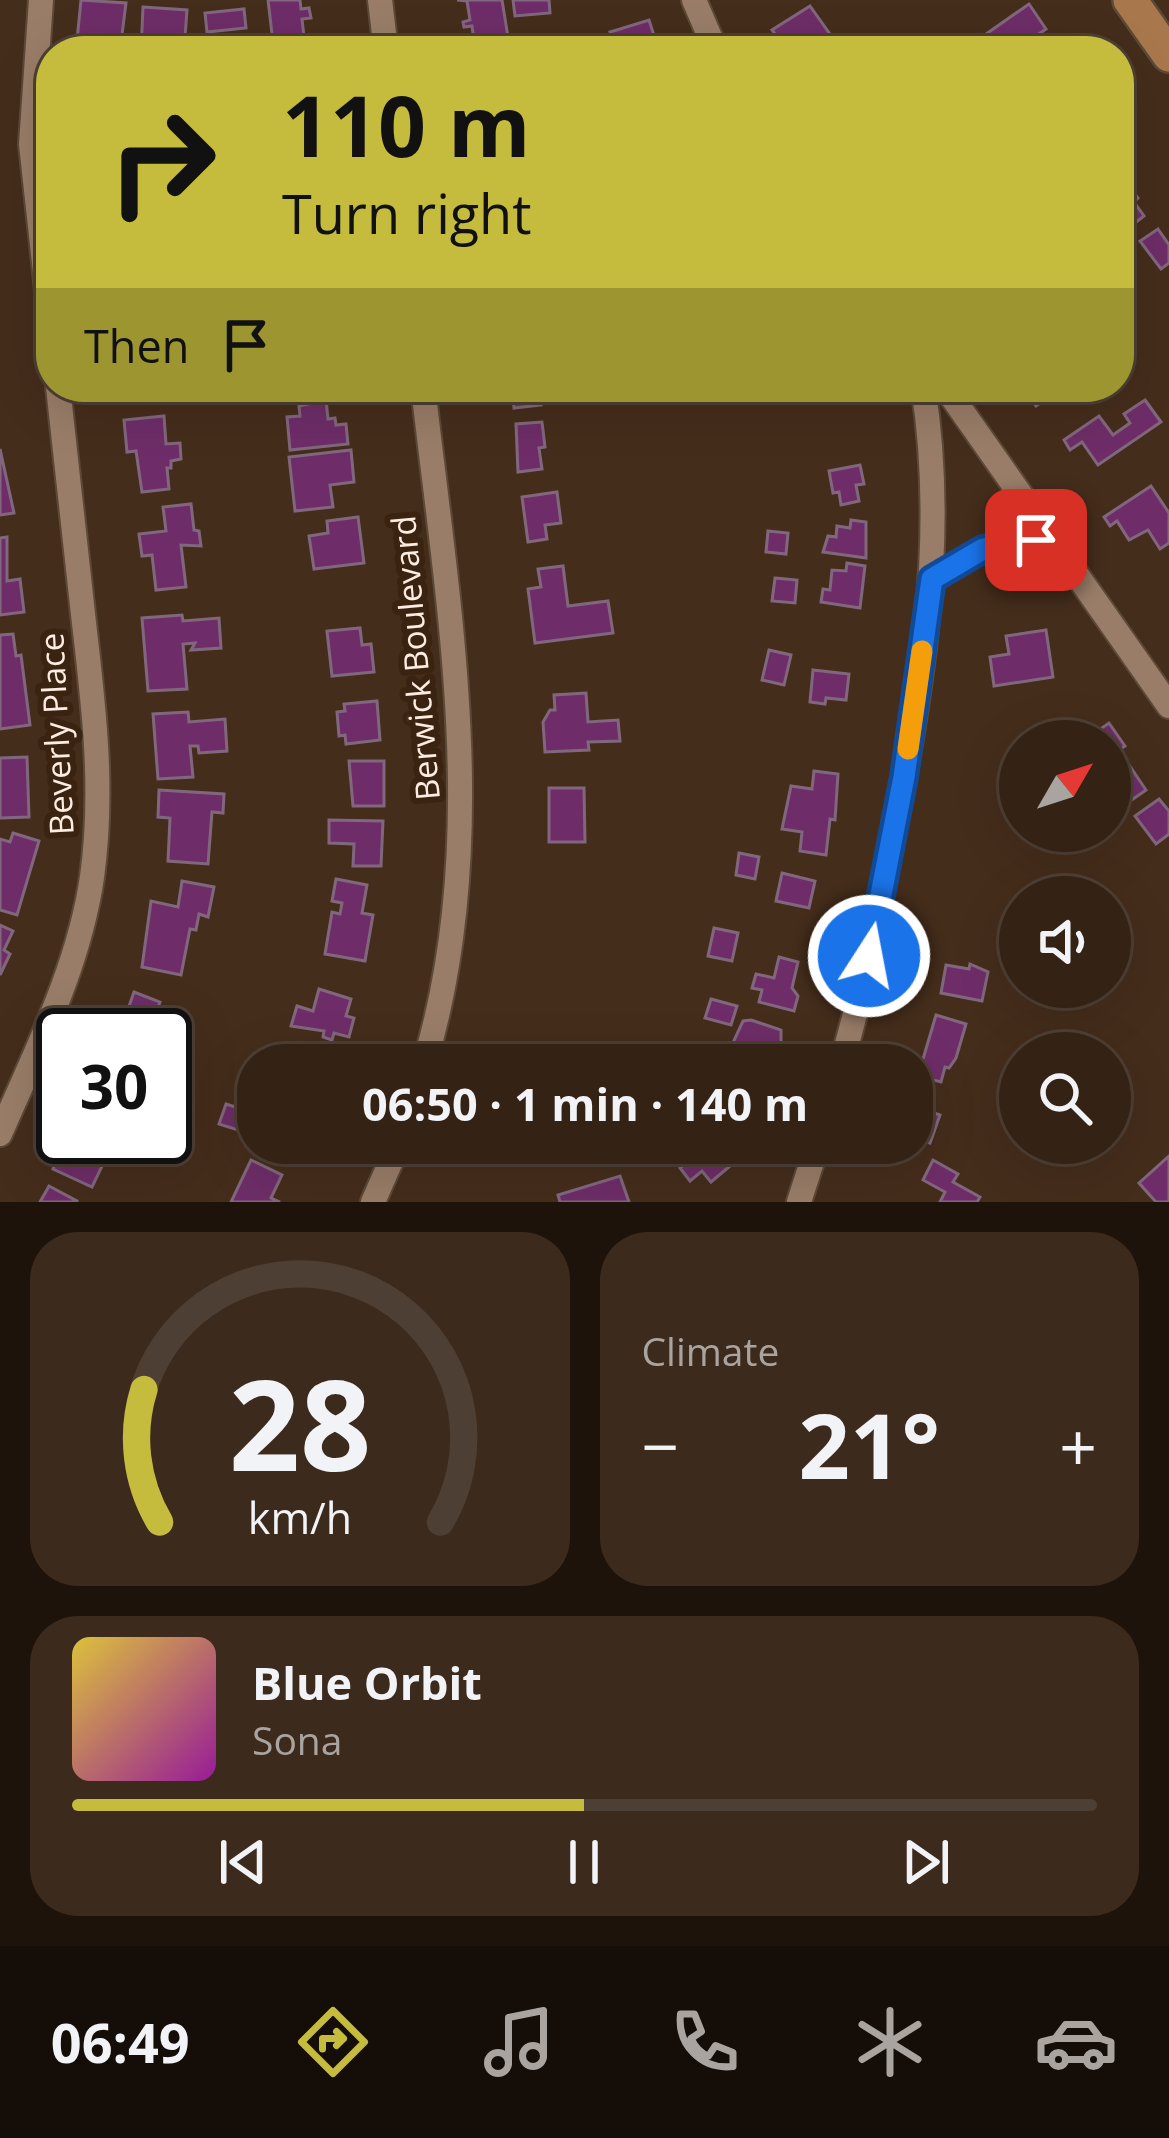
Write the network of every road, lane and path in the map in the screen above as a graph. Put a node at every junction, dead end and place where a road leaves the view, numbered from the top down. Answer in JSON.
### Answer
{"nodes":[{"id":1,"x":41,"y":0,"type":"edge"},
{"id":2,"x":380,"y":0,"type":"edge"},
{"id":3,"x":694,"y":0,"type":"edge"},
{"id":4,"x":1135,"y":2,"type":"edge"},
{"id":5,"x":38,"y":36,"type":"edge"},
{"id":6,"x":384,"y":36,"type":"edge"},
{"id":7,"x":710,"y":36,"type":"edge"},
{"id":8,"x":1169,"y":56,"type":"edge"},
{"id":9,"x":36,"y":72,"type":"edge"},
{"id":10,"x":36,"y":190,"type":"edge"},
{"id":11,"x":60,"y":402,"type":"edge"},
{"id":12,"x":425,"y":402,"type":"edge"},
{"id":13,"x":924,"y":402,"type":"edge"},
{"id":14,"x":956,"y":402,"type":"edge"},
{"id":15,"x":1058,"y":548,"type":"junction"},
{"id":16,"x":932,"y":579,"type":"junction"},
{"id":17,"x":1169,"y":706,"type":"edge"},
{"id":18,"x":430,"y":1044,"type":"edge"},
{"id":19,"x":847,"y":1044,"type":"edge"},
{"id":20,"x":0,"y":1134,"type":"edge"},
{"id":21,"x":390,"y":1164,"type":"edge"},
{"id":22,"x":811,"y":1164,"type":"edge"},
{"id":23,"x":374,"y":1202,"type":"edge"},
{"id":24,"x":799,"y":1202,"type":"edge"}],
"edges":[{"from":1,"to":5,"type":"street"},
{"from":2,"to":6,"type":"street"},
{"from":3,"to":7,"type":"street"},
{"from":4,"to":8,"type":"main road"},
{"from":9,"to":10,"type":"street"},
{"from":11,"to":20,"type":"street","name":"Beverly Place"},
{"from":12,"to":18,"type":"street","name":"Berwick Boulevard"},
{"from":13,"to":16,"type":"street"},
{"from":14,"to":15,"type":"street"},
{"from":15,"to":16,"type":"street"},
{"from":15,"to":17,"type":"street"},
{"from":16,"to":19,"type":"street"},
{"from":21,"to":23,"type":"street"},
{"from":22,"to":24,"type":"street"}]}
